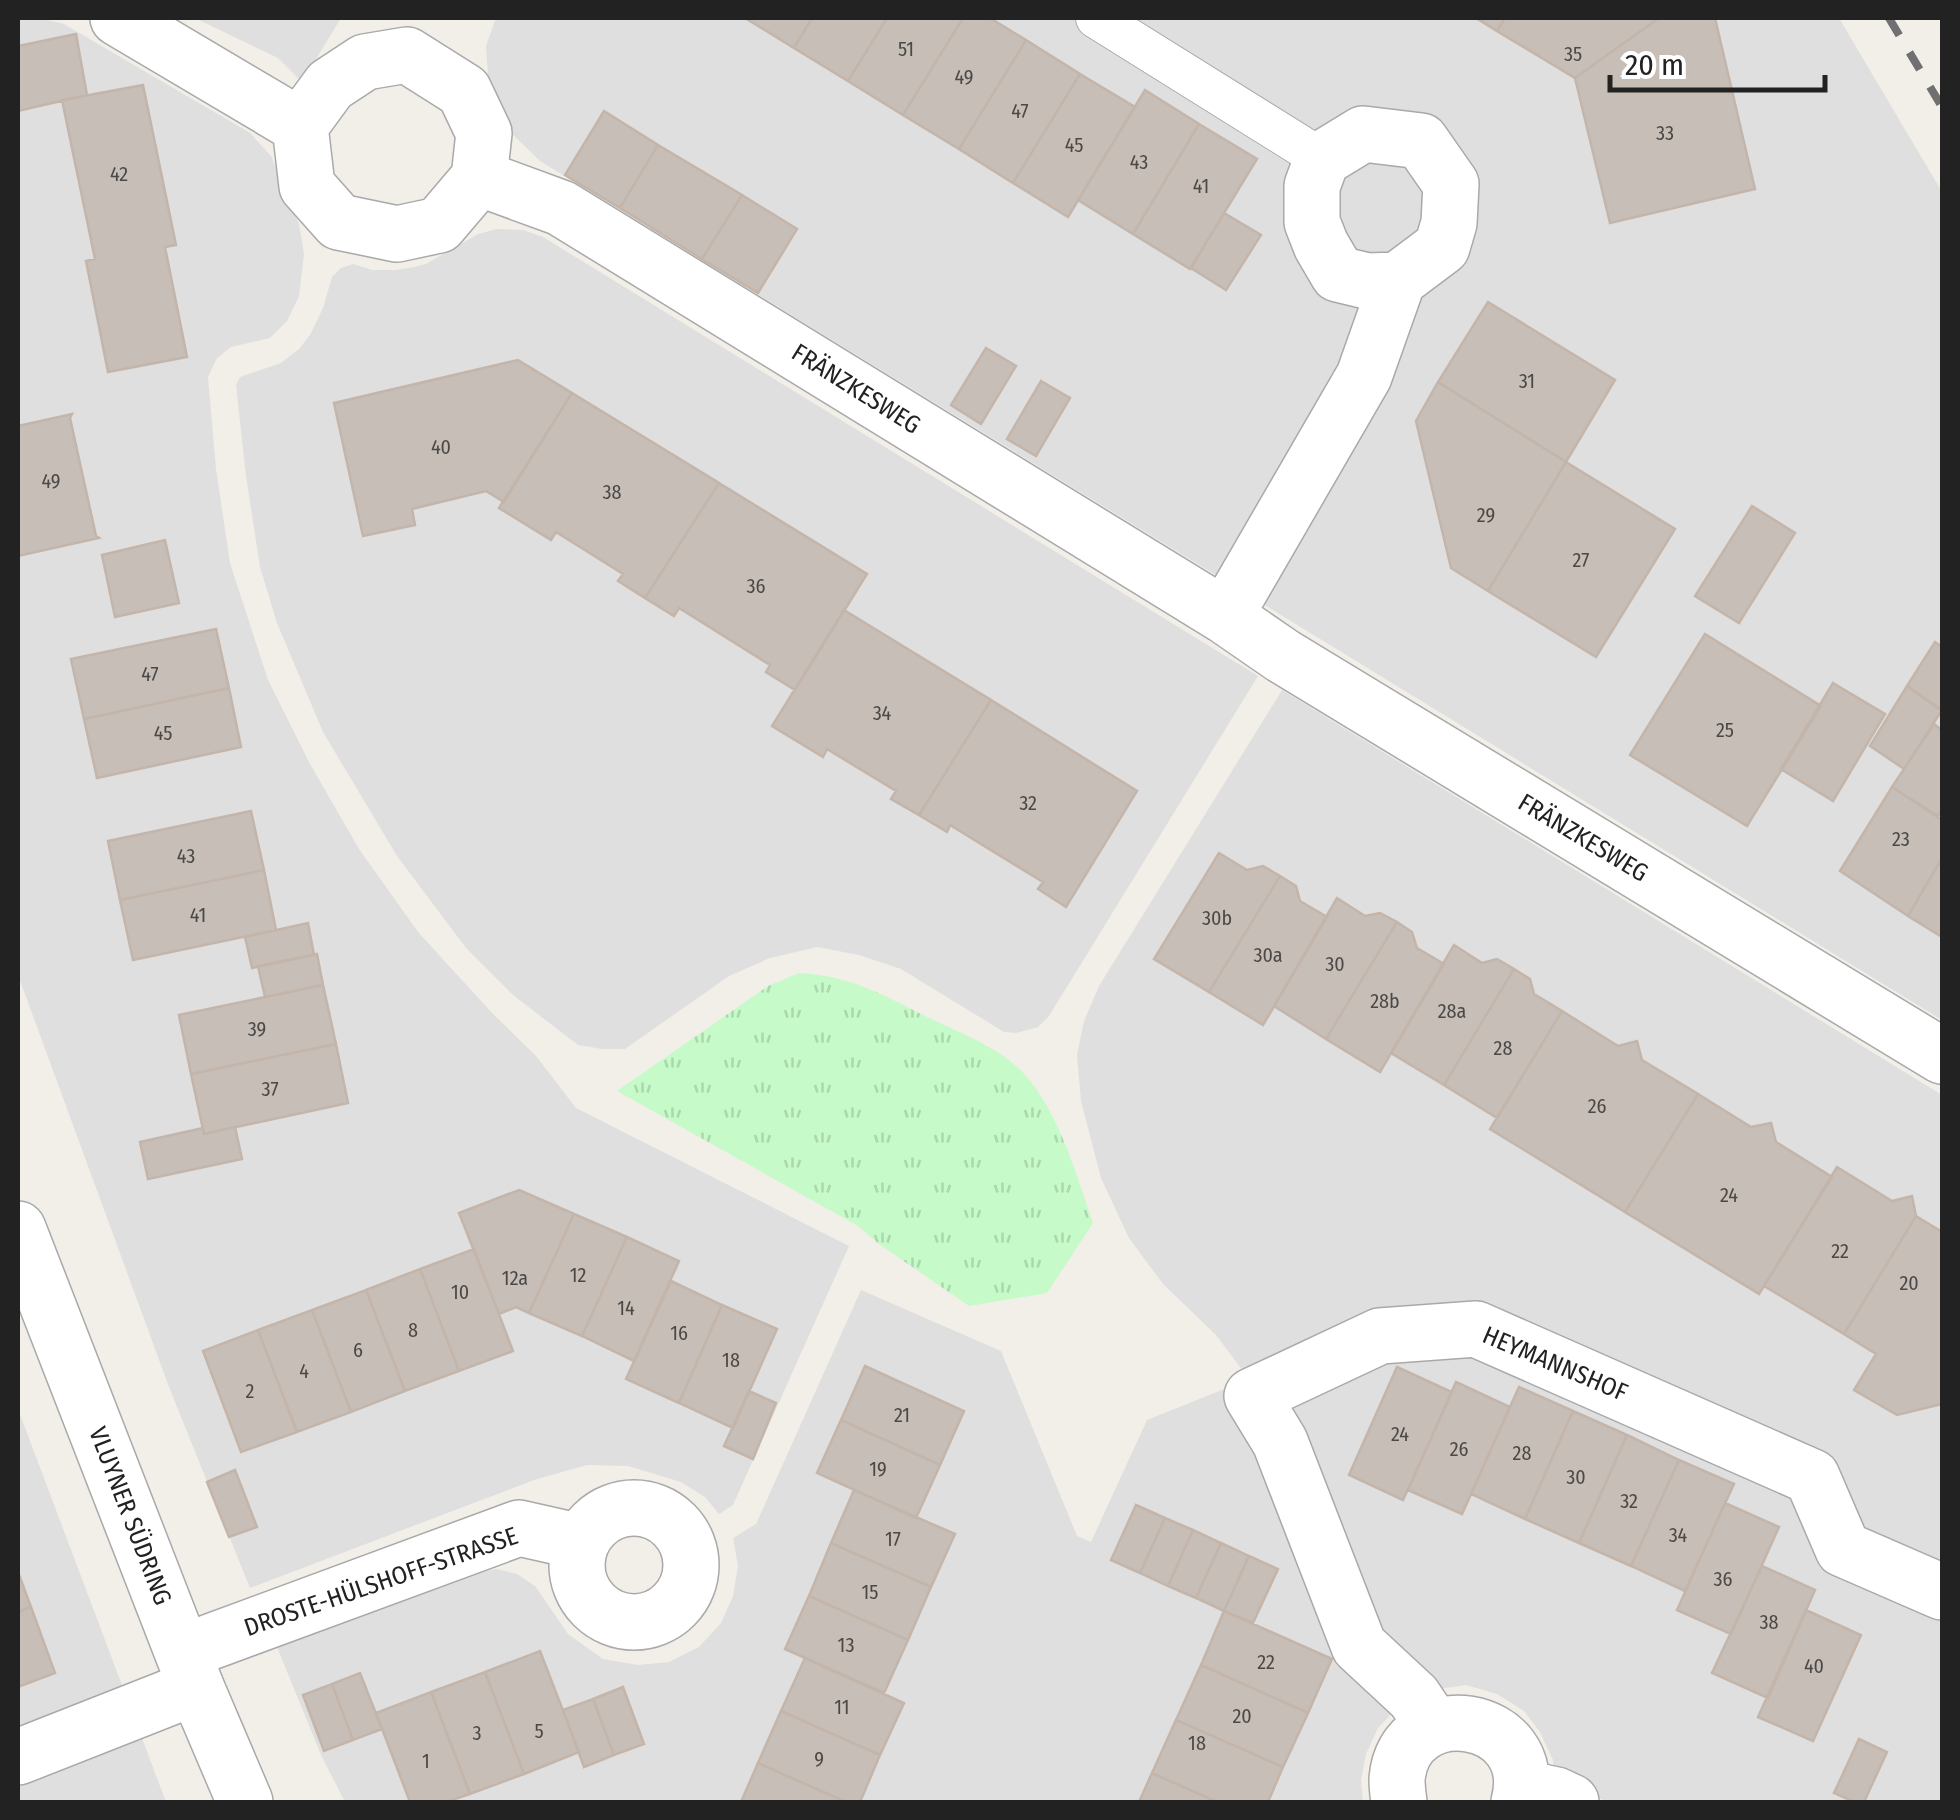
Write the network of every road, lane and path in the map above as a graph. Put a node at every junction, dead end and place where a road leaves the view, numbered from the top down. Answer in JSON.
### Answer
{"nodes":[{"id":1,"x":118,"y":18,"type":"edge"},
{"id":2,"x":1096,"y":18,"type":"edge"},
{"id":3,"x":419,"y":36,"type":"edge"},
{"id":4,"x":300,"y":126,"type":"junction"},
{"id":5,"x":1322,"y":159,"type":"junction"},
{"id":6,"x":479,"y":178,"type":"junction"},
{"id":7,"x":1398,"y":280,"type":"junction"},
{"id":8,"x":1225,"y":616,"type":"junction"},
{"id":9,"x":1942,"y":1056,"type":"edge"},
{"id":10,"x":18,"y":1229,"type":"edge"},
{"id":11,"x":580,"y":1542,"type":"dead end"},
{"id":12,"x":1942,"y":1592,"type":"edge"},
{"id":13,"x":189,"y":1669,"type":"junction"},
{"id":14,"x":1434,"y":1727,"type":"junction"},
{"id":15,"x":18,"y":1757,"type":"edge"},
{"id":16,"x":1538,"y":1798,"type":"edge"},
{"id":17,"x":245,"y":1802,"type":"edge"},
{"id":18,"x":1399,"y":1802,"type":"edge"}],
"edges":[{"from":1,"to":4,"type":"street"},
{"from":2,"to":5,"type":"lane"},
{"from":3,"to":4,"type":"street"},
{"from":3,"to":6,"type":"street"},
{"from":4,"to":6,"type":"street"},
{"from":5,"to":7,"type":"street"},
{"from":5,"to":7,"type":"street"},
{"from":6,"to":8,"type":"street","name":"FRÄNZKESWEG"},
{"from":7,"to":8,"type":"street"},
{"from":8,"to":9,"type":"street","name":"FRÄNZKESWEG"},
{"from":10,"to":13,"type":"street","name":"VLUYNER SÜDRING"},
{"from":11,"to":13,"type":"street","name":"DROSTE-HÜLSHOFF-STRASSE"},
{"from":12,"to":14,"type":"street","name":"HEYMANNSHOF"},
{"from":13,"to":15,"type":"street","name":"DROSTE-HÜLSHOFF-STRASSE"},
{"from":13,"to":17,"type":"street","name":"VLUYNER SÜDRING"},
{"from":14,"to":16,"type":"street"},
{"from":14,"to":18,"type":"street"}]}
